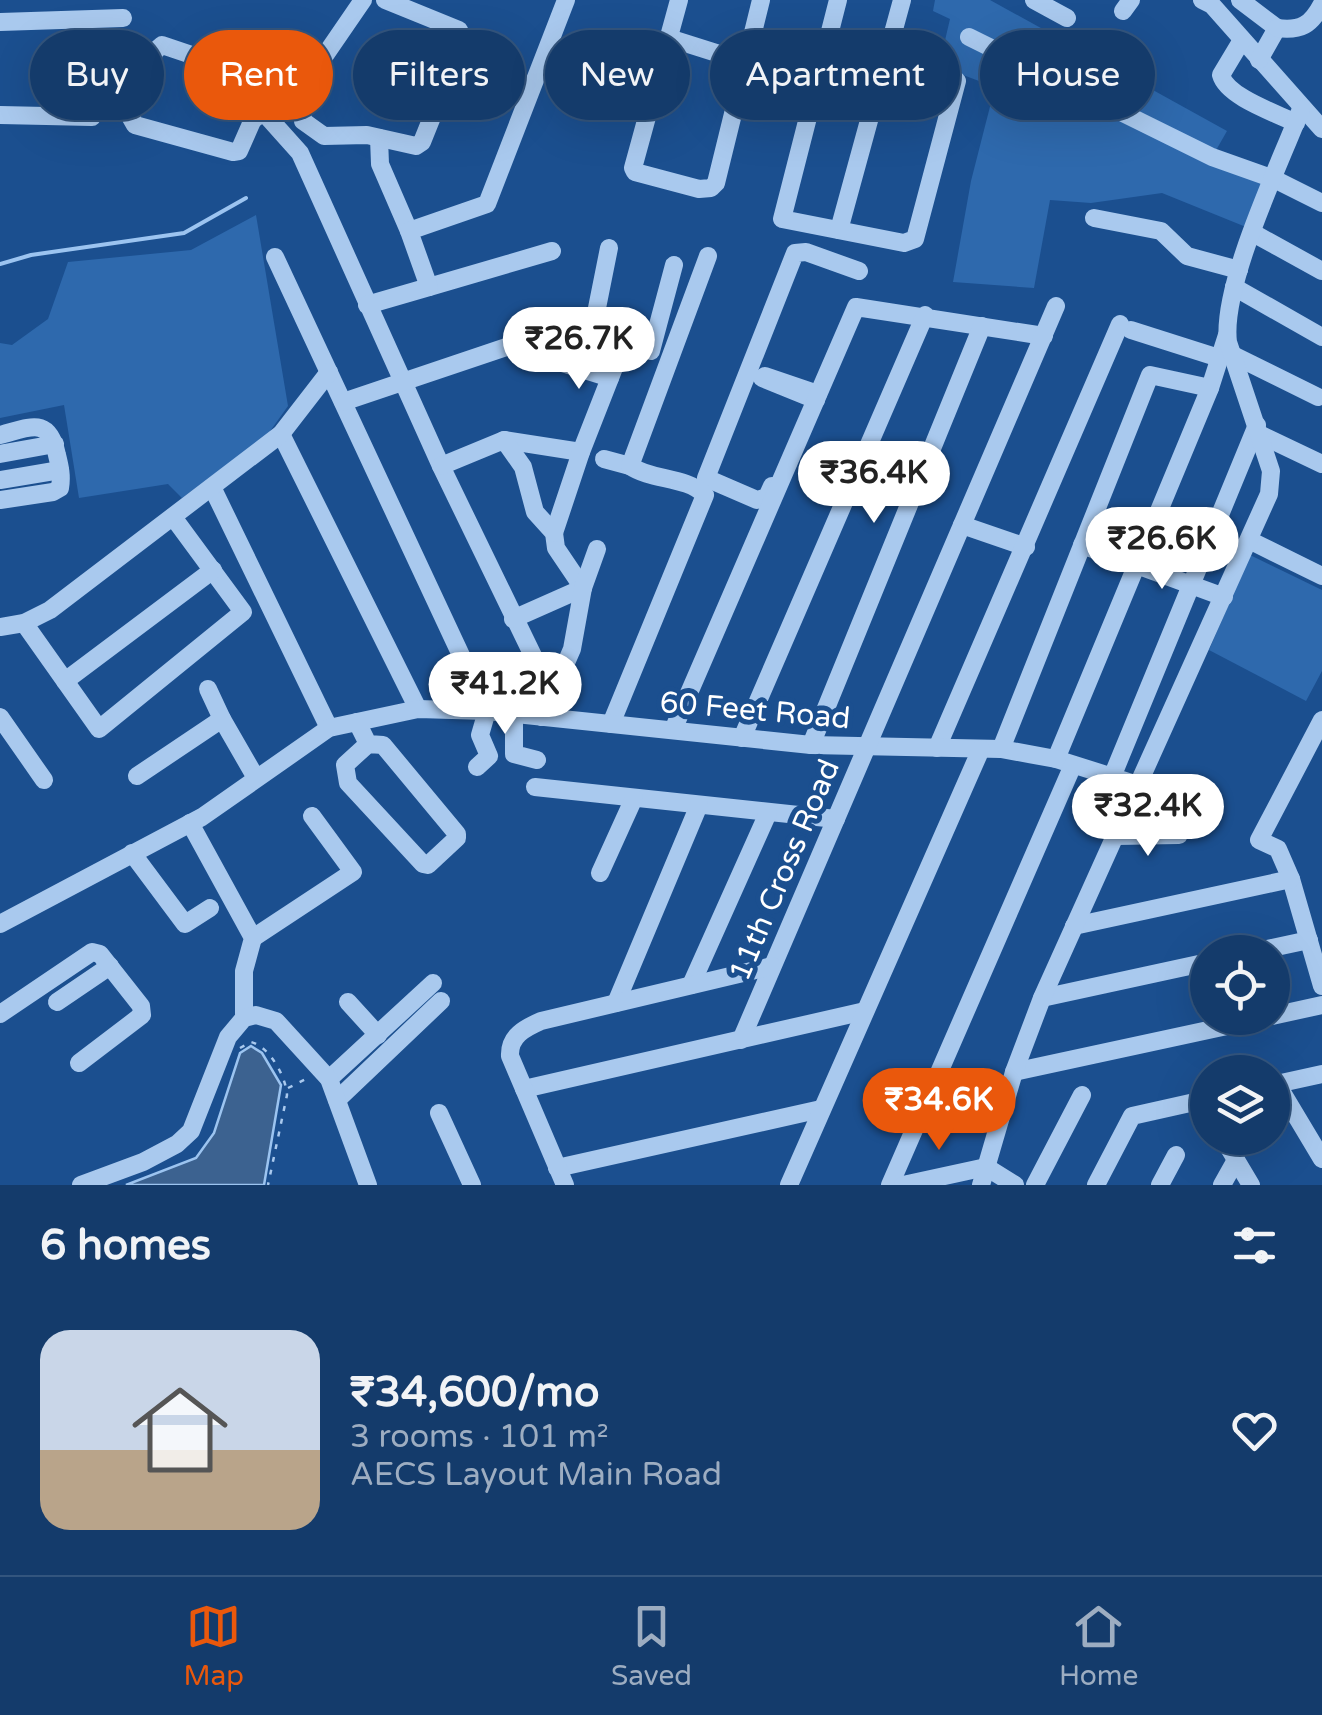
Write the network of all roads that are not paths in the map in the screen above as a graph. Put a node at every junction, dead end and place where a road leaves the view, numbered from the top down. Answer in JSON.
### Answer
{"nodes":[{"id":1,"x":363,"y":0,"type":"edge"},
{"id":2,"x":385,"y":0,"type":"edge"},
{"id":3,"x":566,"y":0,"type":"edge"},
{"id":4,"x":679,"y":0,"type":"edge"},
{"id":5,"x":762,"y":0,"type":"edge"},
{"id":6,"x":838,"y":0,"type":"edge"},
{"id":7,"x":902,"y":0,"type":"edge"},
{"id":8,"x":1202,"y":0,"type":"edge"},
{"id":9,"x":1240,"y":0,"type":"edge"},
{"id":10,"x":1039,"y":1,"type":"edge"},
{"id":11,"x":1322,"y":4,"type":"edge"},
{"id":12,"x":124,"y":18,"type":"dead end"},
{"id":13,"x":1067,"y":18,"type":"dead end"},
{"id":14,"x":0,"y":22,"type":"edge"},
{"id":15,"x":1277,"y":28,"type":"junction"},
{"id":16,"x":672,"y":30,"type":"edge"},
{"id":17,"x":754,"y":30,"type":"edge"},
{"id":18,"x":969,"y":38,"type":"dead end"},
{"id":19,"x":1242,"y":40,"type":"junction"},
{"id":20,"x":1258,"y":60,"type":"junction"},
{"id":21,"x":0,"y":115,"type":"edge"},
{"id":22,"x":30,"y":116,"type":"edge"},
{"id":23,"x":1299,"y":116,"type":"junction"},
{"id":24,"x":254,"y":119,"type":"joint"},
{"id":25,"x":255,"y":120,"type":"edge"},
{"id":26,"x":646,"y":120,"type":"edge"},
{"id":27,"x":731,"y":120,"type":"edge"},
{"id":28,"x":947,"y":120,"type":"edge"},
{"id":29,"x":303,"y":121,"type":"junction"},
{"id":30,"x":1322,"y":129,"type":"edge"},
{"id":31,"x":281,"y":132,"type":"junction"},
{"id":32,"x":378,"y":138,"type":"junction"},
{"id":33,"x":1274,"y":179,"type":"junction"},
{"id":34,"x":1322,"y":204,"type":"edge"},
{"id":35,"x":1094,"y":218,"type":"dead end"},
{"id":36,"x":409,"y":230,"type":"junction"},
{"id":37,"x":839,"y":230,"type":"junction"},
{"id":38,"x":1254,"y":234,"type":"junction"},
{"id":39,"x":609,"y":248,"type":"dead end"},
{"id":40,"x":552,"y":251,"type":"dead end"},
{"id":41,"x":708,"y":256,"type":"dead end"},
{"id":42,"x":275,"y":257,"type":"dead end"},
{"id":43,"x":674,"y":266,"type":"dead end"},
{"id":44,"x":1322,"y":271,"type":"edge"},
{"id":45,"x":858,"y":272,"type":"dead end"},
{"id":46,"x":1236,"y":278,"type":"junction"},
{"id":47,"x":430,"y":287,"type":"junction"},
{"id":48,"x":367,"y":305,"type":"junction"},
{"id":49,"x":1056,"y":306,"type":"dead end"},
{"id":50,"x":925,"y":315,"type":"junction"},
{"id":51,"x":586,"y":323,"type":"junction"},
{"id":52,"x":982,"y":326,"type":"junction"},
{"id":53,"x":1044,"y":336,"type":"junction"},
{"id":54,"x":1322,"y":337,"type":"edge"},
{"id":55,"x":622,"y":350,"type":"dead end"},
{"id":56,"x":1226,"y":357,"type":"junction"},
{"id":57,"x":562,"y":362,"type":"dead end"},
{"id":58,"x":330,"y":372,"type":"junction"},
{"id":59,"x":753,"y":377,"type":"junction"},
{"id":60,"x":610,"y":378,"type":"junction"},
{"id":61,"x":405,"y":383,"type":"junction"},
{"id":62,"x":1210,"y":388,"type":"junction"},
{"id":63,"x":811,"y":396,"type":"junction"},
{"id":64,"x":1318,"y":397,"type":"dead end"},
{"id":65,"x":342,"y":402,"type":"junction"},
{"id":66,"x":1258,"y":429,"type":"junction"},
{"id":67,"x":280,"y":434,"type":"junction"},
{"id":68,"x":0,"y":435,"type":"edge"},
{"id":69,"x":504,"y":440,"type":"junction"},
{"id":70,"x":55,"y":444,"type":"junction"},
{"id":71,"x":581,"y":452,"type":"junction"},
{"id":72,"x":0,"y":454,"type":"edge"},
{"id":73,"x":604,"y":459,"type":"dead end"},
{"id":74,"x":1322,"y":464,"type":"edge"},
{"id":75,"x":440,"y":466,"type":"junction"},
{"id":76,"x":630,"y":466,"type":"junction"},
{"id":77,"x":60,"y":470,"type":"junction"},
{"id":78,"x":0,"y":480,"type":"edge"},
{"id":79,"x":212,"y":487,"type":"junction"},
{"id":80,"x":0,"y":500,"type":"edge"},
{"id":81,"x":172,"y":516,"type":"junction"},
{"id":82,"x":962,"y":525,"type":"junction"},
{"id":83,"x":554,"y":534,"type":"junction"},
{"id":84,"x":1249,"y":540,"type":"junction"},
{"id":85,"x":1082,"y":545,"type":"junction"},
{"id":86,"x":1026,"y":547,"type":"junction"},
{"id":87,"x":598,"y":549,"type":"dead end"},
{"id":88,"x":1137,"y":565,"type":"junction"},
{"id":89,"x":213,"y":570,"type":"junction"},
{"id":90,"x":1322,"y":576,"type":"edge"},
{"id":91,"x":1191,"y":585,"type":"junction"},
{"id":92,"x":582,"y":588,"type":"junction"},
{"id":93,"x":1224,"y":597,"type":"junction"},
{"id":94,"x":513,"y":620,"type":"junction"},
{"id":95,"x":24,"y":622,"type":"junction"},
{"id":96,"x":0,"y":627,"type":"edge"},
{"id":97,"x":65,"y":681,"type":"junction"},
{"id":98,"x":208,"y":689,"type":"dead end"},
{"id":99,"x":552,"y":695,"type":"junction"},
{"id":100,"x":418,"y":709,"type":"junction"},
{"id":101,"x":488,"y":710,"type":"junction"},
{"id":102,"x":514,"y":714,"type":"junction"},
{"id":103,"x":0,"y":717,"type":"edge"},
{"id":104,"x":542,"y":717,"type":"junction"},
{"id":105,"x":222,"y":718,"type":"junction"},
{"id":106,"x":1322,"y":720,"type":"edge"},
{"id":107,"x":357,"y":722,"type":"junction"},
{"id":108,"x":612,"y":724,"type":"junction"},
{"id":109,"x":329,"y":728,"type":"junction"},
{"id":110,"x":673,"y":730,"type":"junction"},
{"id":111,"x":742,"y":738,"type":"junction"},
{"id":112,"x":368,"y":744,"type":"junction"},
{"id":113,"x":811,"y":745,"type":"junction"},
{"id":114,"x":866,"y":747,"type":"junction"},
{"id":115,"x":937,"y":748,"type":"junction"},
{"id":116,"x":981,"y":749,"type":"junction"},
{"id":117,"x":1001,"y":749,"type":"junction"},
{"id":118,"x":537,"y":760,"type":"dead end"},
{"id":119,"x":1064,"y":762,"type":"junction"},
{"id":120,"x":477,"y":767,"type":"dead end"},
{"id":121,"x":137,"y":776,"type":"dead end"},
{"id":122,"x":1112,"y":776,"type":"junction"},
{"id":123,"x":256,"y":778,"type":"junction"},
{"id":124,"x":44,"y":780,"type":"dead end"},
{"id":125,"x":1138,"y":784,"type":"junction"},
{"id":126,"x":535,"y":787,"type":"dead end"},
{"id":127,"x":634,"y":798,"type":"junction"},
{"id":128,"x":700,"y":805,"type":"junction"},
{"id":129,"x":768,"y":813,"type":"junction"},
{"id":130,"x":312,"y":816,"type":"dead end"},
{"id":131,"x":836,"y":818,"type":"junction"},
{"id":132,"x":190,"y":823,"type":"junction"},
{"id":133,"x":1180,"y":834,"type":"dead end"},
{"id":134,"x":1115,"y":836,"type":"junction"},
{"id":135,"x":132,"y":853,"type":"junction"},
{"id":136,"x":600,"y":874,"type":"dead end"},
{"id":137,"x":1291,"y":879,"type":"junction"},
{"id":138,"x":210,"y":908,"type":"dead end"},
{"id":139,"x":0,"y":924,"type":"edge"},
{"id":140,"x":1074,"y":926,"type":"junction"},
{"id":141,"x":253,"y":938,"type":"junction"},
{"id":142,"x":1309,"y":940,"type":"junction"},
{"id":143,"x":1290,"y":944,"type":"edge"},
{"id":144,"x":110,"y":966,"type":"junction"},
{"id":145,"x":772,"y":966,"type":"junction"},
{"id":146,"x":1190,"y":966,"type":"edge"},
{"id":147,"x":691,"y":985,"type":"junction"},
{"id":148,"x":1322,"y":986,"type":"edge"},
{"id":149,"x":1042,"y":998,"type":"junction"},
{"id":150,"x":57,"y":1002,"type":"dead end"},
{"id":151,"x":348,"y":1002,"type":"dead end"},
{"id":152,"x":616,"y":1003,"type":"junction"},
{"id":153,"x":1322,"y":1005,"type":"edge"},
{"id":154,"x":865,"y":1011,"type":"junction"},
{"id":155,"x":1290,"y":1012,"type":"edge"},
{"id":156,"x":0,"y":1014,"type":"edge"},
{"id":157,"x":244,"y":1018,"type":"junction"},
{"id":158,"x":1190,"y":1034,"type":"edge"},
{"id":159,"x":378,"y":1035,"type":"junction"},
{"id":160,"x":740,"y":1040,"type":"junction"},
{"id":161,"x":79,"y":1063,"type":"dead end"},
{"id":162,"x":323,"y":1072,"type":"junction"},
{"id":163,"x":1014,"y":1072,"type":"junction"},
{"id":164,"x":1322,"y":1074,"type":"edge"},
{"id":165,"x":1290,"y":1081,"type":"edge"},
{"id":166,"x":524,"y":1090,"type":"junction"},
{"id":167,"x":1082,"y":1096,"type":"dead end"},
{"id":168,"x":337,"y":1100,"type":"junction"},
{"id":169,"x":1190,"y":1106,"type":"edge"},
{"id":170,"x":821,"y":1109,"type":"junction"},
{"id":171,"x":1290,"y":1109,"type":"edge"},
{"id":172,"x":439,"y":1113,"type":"dead end"},
{"id":173,"x":1176,"y":1155,"type":"dead end"},
{"id":174,"x":1233,"y":1155,"type":"edge"},
{"id":175,"x":1322,"y":1158,"type":"edge"},
{"id":176,"x":1236,"y":1160,"type":"junction"},
{"id":177,"x":561,"y":1176,"type":"edge"},
{"id":178,"x":984,"y":1176,"type":"edge"},
{"id":179,"x":82,"y":1185,"type":"edge"},
{"id":180,"x":368,"y":1185,"type":"edge"},
{"id":181,"x":472,"y":1185,"type":"edge"},
{"id":182,"x":789,"y":1185,"type":"edge"},
{"id":183,"x":890,"y":1185,"type":"edge"},
{"id":184,"x":903,"y":1185,"type":"edge"},
{"id":185,"x":1015,"y":1185,"type":"edge"},
{"id":186,"x":1035,"y":1185,"type":"edge"},
{"id":187,"x":1096,"y":1185,"type":"edge"},
{"id":188,"x":1160,"y":1185,"type":"edge"},
{"id":189,"x":1222,"y":1185,"type":"edge"},
{"id":190,"x":1251,"y":1185,"type":"edge"}],
"edges":[{"from":1,"to":29,"type":"street"},
{"from":2,"to":32,"type":"street"},
{"from":3,"to":36,"type":"street"},
{"from":4,"to":16,"type":"street"},
{"from":5,"to":17,"type":"street"},
{"from":6,"to":37,"type":"street"},
{"from":7,"to":37,"type":"street"},
{"from":8,"to":19,"type":"street"},
{"from":9,"to":15,"type":"street"},
{"from":10,"to":13,"type":"street"},
{"from":11,"to":15,"type":"street"},
{"from":12,"to":14,"type":"street"},
{"from":15,"to":20,"type":"street"},
{"from":18,"to":33,"type":"street"},
{"from":19,"to":20,"type":"street"},
{"from":19,"to":23,"type":"street"},
{"from":20,"to":23,"type":"street"},
{"from":21,"to":22,"type":"street"},
{"from":23,"to":30,"type":"street"},
{"from":23,"to":33,"type":"street"},
{"from":24,"to":24,"type":"street"},
{"from":25,"to":31,"type":"street"},
{"from":26,"to":27,"type":"street"},
{"from":28,"to":37,"type":"street"},
{"from":29,"to":31,"type":"street"},
{"from":29,"to":32,"type":"street"},
{"from":31,"to":48,"type":"street"},
{"from":32,"to":36,"type":"street"},
{"from":33,"to":34,"type":"street"},
{"from":33,"to":38,"type":"street"},
{"from":35,"to":46,"type":"street"},
{"from":36,"to":47,"type":"street"},
{"from":38,"to":44,"type":"street"},
{"from":38,"to":46,"type":"street"},
{"from":39,"to":51,"type":"street"},
{"from":40,"to":47,"type":"street"},
{"from":41,"to":76,"type":"street"},
{"from":42,"to":58,"type":"street"},
{"from":43,"to":51,"type":"street"},
{"from":45,"to":59,"type":"street"},
{"from":46,"to":54,"type":"street"},
{"from":46,"to":56,"type":"street"},
{"from":47,"to":48,"type":"street"},
{"from":48,"to":61,"type":"street"},
{"from":49,"to":53,"type":"street","name":"11th Cross Road"},
{"from":50,"to":52,"type":"street"},
{"from":50,"to":63,"type":"street"},
{"from":50,"to":111,"type":"street"},
{"from":51,"to":61,"type":"street"},
{"from":52,"to":53,"type":"street"},
{"from":52,"to":113,"type":"street"},
{"from":53,"to":82,"type":"street","name":"11th Cross Road"},
{"from":55,"to":60,"type":"street"},
{"from":56,"to":62,"type":"street"},
{"from":56,"to":64,"type":"street"},
{"from":56,"to":66,"type":"street"},
{"from":56,"to":86,"type":"street"},
{"from":57,"to":60,"type":"street"},
{"from":58,"to":65,"type":"street"},
{"from":58,"to":67,"type":"street"},
{"from":59,"to":63,"type":"street"},
{"from":59,"to":63,"type":"street"},
{"from":60,"to":71,"type":"street"},
{"from":61,"to":65,"type":"street"},
{"from":61,"to":75,"type":"street"},
{"from":62,"to":85,"type":"street"},
{"from":62,"to":88,"type":"street"},
{"from":63,"to":110,"type":"street"},
{"from":65,"to":101,"type":"street"},
{"from":66,"to":74,"type":"street"},
{"from":66,"to":84,"type":"street"},
{"from":66,"to":91,"type":"street"},
{"from":67,"to":79,"type":"street"},
{"from":67,"to":100,"type":"street"},
{"from":68,"to":70,"type":"street"},
{"from":69,"to":71,"type":"street"},
{"from":69,"to":75,"type":"street"},
{"from":69,"to":83,"type":"street"},
{"from":70,"to":72,"type":"street"},
{"from":70,"to":77,"type":"street"},
{"from":71,"to":83,"type":"street"},
{"from":73,"to":76,"type":"street"},
{"from":75,"to":94,"type":"street"},
{"from":76,"to":108,"type":"street"},
{"from":77,"to":78,"type":"street"},
{"from":77,"to":80,"type":"street"},
{"from":79,"to":81,"type":"street"},
{"from":79,"to":109,"type":"street"},
{"from":81,"to":89,"type":"street"},
{"from":81,"to":95,"type":"street"},
{"from":82,"to":86,"type":"street"},
{"from":82,"to":114,"type":"street","name":"11th Cross Road"},
{"from":83,"to":92,"type":"street"},
{"from":84,"to":90,"type":"street"},
{"from":84,"to":93,"type":"street"},
{"from":85,"to":88,"type":"street"},
{"from":85,"to":117,"type":"street"},
{"from":86,"to":115,"type":"street"},
{"from":87,"to":92,"type":"street"},
{"from":88,"to":91,"type":"street"},
{"from":88,"to":119,"type":"street"},
{"from":89,"to":97,"type":"street"},
{"from":89,"to":97,"type":"street"},
{"from":91,"to":93,"type":"street"},
{"from":91,"to":122,"type":"street"},
{"from":92,"to":94,"type":"street"},
{"from":92,"to":99,"type":"street"},
{"from":93,"to":125,"type":"street"},
{"from":94,"to":99,"type":"street"},
{"from":95,"to":96,"type":"street"},
{"from":95,"to":97,"type":"street"},
{"from":98,"to":105,"type":"street"},
{"from":99,"to":104,"type":"street"},
{"from":100,"to":101,"type":"street","name":"60 Feet Road"},
{"from":100,"to":107,"type":"street","name":"60 Feet Road"},
{"from":101,"to":102,"type":"street","name":"60 Feet Road"},
{"from":101,"to":120,"type":"street"},
{"from":102,"to":104,"type":"street","name":"60 Feet Road"},
{"from":102,"to":118,"type":"street"},
{"from":103,"to":124,"type":"street"},
{"from":104,"to":108,"type":"street","name":"60 Feet Road"},
{"from":105,"to":121,"type":"street"},
{"from":105,"to":123,"type":"street"},
{"from":106,"to":137,"type":"street"},
{"from":107,"to":109,"type":"street","name":"60 Feet Road"},
{"from":107,"to":112,"type":"street"},
{"from":108,"to":110,"type":"street","name":"60 Feet Road"},
{"from":109,"to":123,"type":"street","name":"60 Feet Road"},
{"from":110,"to":111,"type":"street","name":"60 Feet Road"},
{"from":111,"to":113,"type":"street","name":"60 Feet Road"},
{"from":112,"to":112,"type":"street"},
{"from":113,"to":114,"type":"street","name":"60 Feet Road"},
{"from":114,"to":115,"type":"street","name":"60 Feet Road"},
{"from":114,"to":131,"type":"street","name":"11th Cross Road"},
{"from":115,"to":116,"type":"street","name":"60 Feet Road"},
{"from":116,"to":117,"type":"street","name":"60 Feet Road"},
{"from":116,"to":154,"type":"street"},
{"from":117,"to":119,"type":"street","name":"60 Feet Road"},
{"from":119,"to":122,"type":"street","name":"60 Feet Road"},
{"from":119,"to":183,"type":"street"},
{"from":122,"to":125,"type":"street","name":"60 Feet Road"},
{"from":123,"to":132,"type":"street","name":"60 Feet Road"},
{"from":125,"to":134,"type":"street"},
{"from":126,"to":127,"type":"street"},
{"from":127,"to":128,"type":"street"},
{"from":127,"to":136,"type":"street"},
{"from":128,"to":129,"type":"street"},
{"from":128,"to":152,"type":"street"},
{"from":129,"to":131,"type":"street"},
{"from":129,"to":147,"type":"street"},
{"from":130,"to":141,"type":"street"},
{"from":131,"to":145,"type":"street","name":"11th Cross Road"},
{"from":132,"to":135,"type":"street","name":"60 Feet Road"},
{"from":132,"to":141,"type":"street"},
{"from":133,"to":134,"type":"street"},
{"from":134,"to":140,"type":"street"},
{"from":135,"to":138,"type":"street"},
{"from":135,"to":139,"type":"street","name":"60 Feet Road"},
{"from":137,"to":140,"type":"street"},
{"from":137,"to":142,"type":"street"},
{"from":140,"to":149,"type":"street"},
{"from":141,"to":157,"type":"street"},
{"from":142,"to":143,"type":"street"},
{"from":142,"to":148,"type":"street"},
{"from":144,"to":150,"type":"street"},
{"from":144,"to":156,"type":"street"},
{"from":144,"to":161,"type":"street"},
{"from":145,"to":147,"type":"street"},
{"from":145,"to":160,"type":"street","name":"11th Cross Road"},
{"from":146,"to":149,"type":"street"},
{"from":147,"to":152,"type":"street"},
{"from":149,"to":163,"type":"street"},
{"from":151,"to":159,"type":"street"},
{"from":152,"to":166,"type":"street"},
{"from":153,"to":155,"type":"street"},
{"from":154,"to":160,"type":"street"},
{"from":154,"to":170,"type":"street"},
{"from":157,"to":162,"type":"street"},
{"from":157,"to":179,"type":"street"},
{"from":158,"to":163,"type":"street"},
{"from":159,"to":162,"type":"street"},
{"from":159,"to":168,"type":"street"},
{"from":160,"to":166,"type":"street"},
{"from":162,"to":168,"type":"street"},
{"from":163,"to":178,"type":"street"},
{"from":164,"to":165,"type":"street"},
{"from":166,"to":177,"type":"street"},
{"from":167,"to":186,"type":"street"},
{"from":168,"to":180,"type":"street"},
{"from":169,"to":187,"type":"street"},
{"from":170,"to":177,"type":"street"},
{"from":170,"to":182,"type":"street"},
{"from":171,"to":175,"type":"street"},
{"from":172,"to":181,"type":"street"},
{"from":173,"to":188,"type":"street"},
{"from":174,"to":176,"type":"street"},
{"from":176,"to":189,"type":"street"},
{"from":176,"to":190,"type":"street"},
{"from":178,"to":184,"type":"street"},
{"from":178,"to":185,"type":"street"}]}
